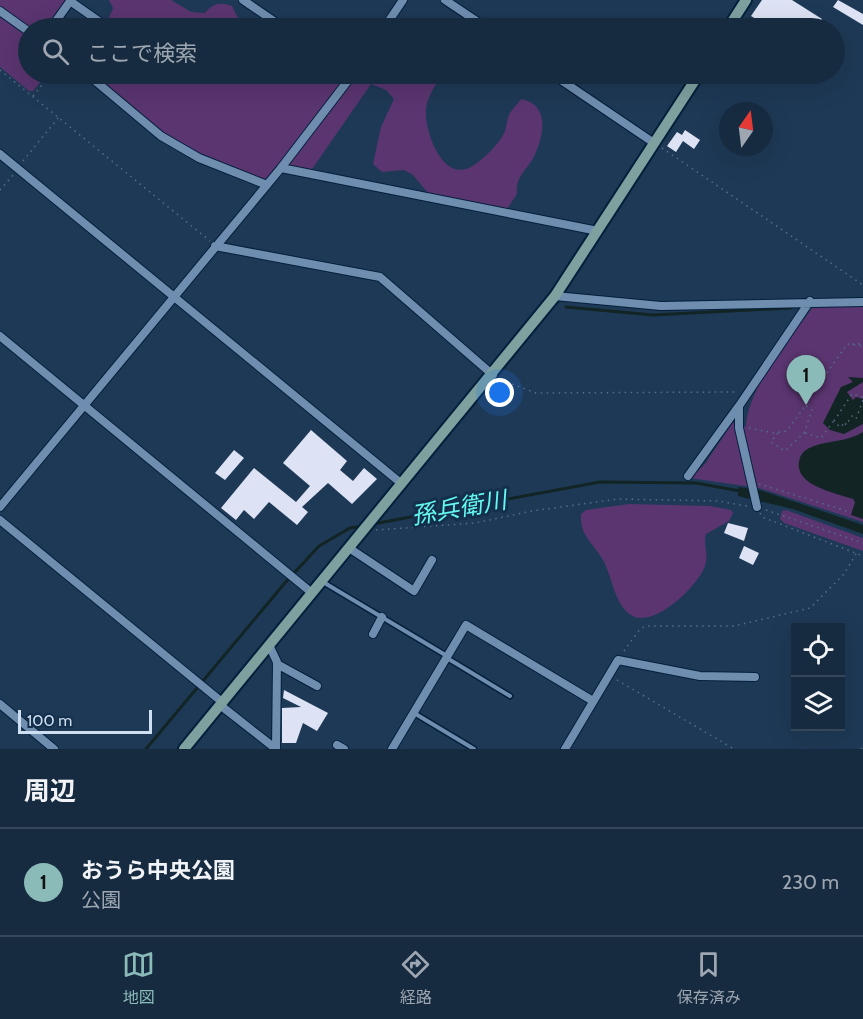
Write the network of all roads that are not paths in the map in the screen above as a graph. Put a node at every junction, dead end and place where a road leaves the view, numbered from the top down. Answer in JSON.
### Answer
{"nodes":[{"id":1,"x":70,"y":0,"type":"edge"},
{"id":2,"x":243,"y":0,"type":"edge"},
{"id":3,"x":403,"y":0,"type":"edge"},
{"id":4,"x":445,"y":0,"type":"edge"},
{"id":5,"x":746,"y":0,"type":"edge"},
{"id":6,"x":0,"y":11,"type":"edge"},
{"id":7,"x":58,"y":18,"type":"edge"},
{"id":8,"x":95,"y":18,"type":"edge"},
{"id":9,"x":269,"y":18,"type":"edge"},
{"id":10,"x":391,"y":18,"type":"edge"},
{"id":11,"x":472,"y":18,"type":"edge"},
{"id":12,"x":734,"y":18,"type":"edge"},
{"id":13,"x":18,"y":24,"type":"edge"},
{"id":14,"x":99,"y":84,"type":"edge"},
{"id":15,"x":344,"y":84,"type":"edge"},
{"id":16,"x":567,"y":84,"type":"edge"},
{"id":17,"x":692,"y":84,"type":"edge"},
{"id":18,"x":654,"y":143,"type":"junction"},
{"id":19,"x":0,"y":154,"type":"edge"},
{"id":20,"x":281,"y":168,"type":"junction"},
{"id":21,"x":267,"y":185,"type":"junction"},
{"id":22,"x":598,"y":231,"type":"junction"},
{"id":23,"x":215,"y":246,"type":"junction"},
{"id":24,"x":172,"y":296,"type":"junction"},
{"id":25,"x":555,"y":296,"type":"junction"},
{"id":26,"x":810,"y":301,"type":"junction"},
{"id":27,"x":863,"y":302,"type":"edge"},
{"id":28,"x":0,"y":336,"type":"edge"},
{"id":29,"x":493,"y":375,"type":"junction"},
{"id":30,"x":83,"y":405,"type":"junction"},
{"id":31,"x":739,"y":406,"type":"junction"},
{"id":32,"x":688,"y":476,"type":"dead end"},
{"id":33,"x":402,"y":484,"type":"junction"},
{"id":34,"x":0,"y":507,"type":"edge"},
{"id":35,"x":757,"y":507,"type":"road end"},
{"id":36,"x":0,"y":520,"type":"edge"},
{"id":37,"x":349,"y":548,"type":"junction"},
{"id":38,"x":432,"y":560,"type":"dead end"},
{"id":39,"x":323,"y":581,"type":"junction"},
{"id":40,"x":312,"y":593,"type":"junction"},
{"id":41,"x":382,"y":617,"type":"junction"},
{"id":42,"x":373,"y":634,"type":"dead end"},
{"id":43,"x":269,"y":645,"type":"junction"},
{"id":44,"x":447,"y":657,"type":"junction"},
{"id":45,"x":277,"y":664,"type":"junction"},
{"id":46,"x":755,"y":677,"type":"dead end"},
{"id":47,"x":317,"y":686,"type":"dead end"},
{"id":48,"x":510,"y":696,"type":"dead end"},
{"id":49,"x":593,"y":701,"type":"junction"},
{"id":50,"x":221,"y":703,"type":"junction"},
{"id":51,"x":0,"y":704,"type":"edge"},
{"id":52,"x":413,"y":713,"type":"junction"},
{"id":53,"x":54,"y":749,"type":"edge"},
{"id":54,"x":184,"y":749,"type":"edge"},
{"id":55,"x":276,"y":749,"type":"edge"},
{"id":56,"x":392,"y":749,"type":"edge"},
{"id":57,"x":474,"y":749,"type":"edge"},
{"id":58,"x":565,"y":749,"type":"edge"}],
"edges":[{"from":1,"to":7,"type":"street"},
{"from":1,"to":8,"type":"street"},
{"from":2,"to":9,"type":"street"},
{"from":3,"to":10,"type":"street"},
{"from":4,"to":11,"type":"street"},
{"from":5,"to":12,"type":"street"},
{"from":6,"to":13,"type":"street"},
{"from":14,"to":21,"type":"street"},
{"from":15,"to":20,"type":"street"},
{"from":16,"to":18,"type":"street"},
{"from":17,"to":18,"type":"street"},
{"from":18,"to":22,"type":"street"},
{"from":19,"to":24,"type":"street"},
{"from":20,"to":21,"type":"street"},
{"from":20,"to":22,"type":"street"},
{"from":21,"to":23,"type":"street"},
{"from":22,"to":25,"type":"street"},
{"from":23,"to":24,"type":"street"},
{"from":23,"to":29,"type":"street"},
{"from":24,"to":30,"type":"street"},
{"from":24,"to":33,"type":"street"},
{"from":25,"to":26,"type":"street"},
{"from":25,"to":29,"type":"street"},
{"from":26,"to":27,"type":"street"},
{"from":26,"to":31,"type":"street"},
{"from":28,"to":30,"type":"street"},
{"from":29,"to":33,"type":"street"},
{"from":30,"to":34,"type":"street"},
{"from":30,"to":40,"type":"street"},
{"from":31,"to":32,"type":"street"},
{"from":31,"to":35,"type":"street"},
{"from":33,"to":37,"type":"street"},
{"from":36,"to":50,"type":"street"},
{"from":37,"to":38,"type":"street"},
{"from":37,"to":39,"type":"street"},
{"from":39,"to":40,"type":"street"},
{"from":39,"to":41,"type":"lane"},
{"from":40,"to":43,"type":"street"},
{"from":41,"to":42,"type":"street"},
{"from":41,"to":44,"type":"lane"},
{"from":43,"to":45,"type":"street"},
{"from":43,"to":50,"type":"street"},
{"from":44,"to":48,"type":"lane"},
{"from":44,"to":49,"type":"street"},
{"from":44,"to":52,"type":"street"},
{"from":45,"to":47,"type":"street"},
{"from":45,"to":55,"type":"street"},
{"from":46,"to":49,"type":"street"},
{"from":49,"to":58,"type":"street"},
{"from":50,"to":54,"type":"street"},
{"from":50,"to":55,"type":"street"},
{"from":51,"to":53,"type":"street"},
{"from":52,"to":56,"type":"street"},
{"from":52,"to":57,"type":"lane"}]}
